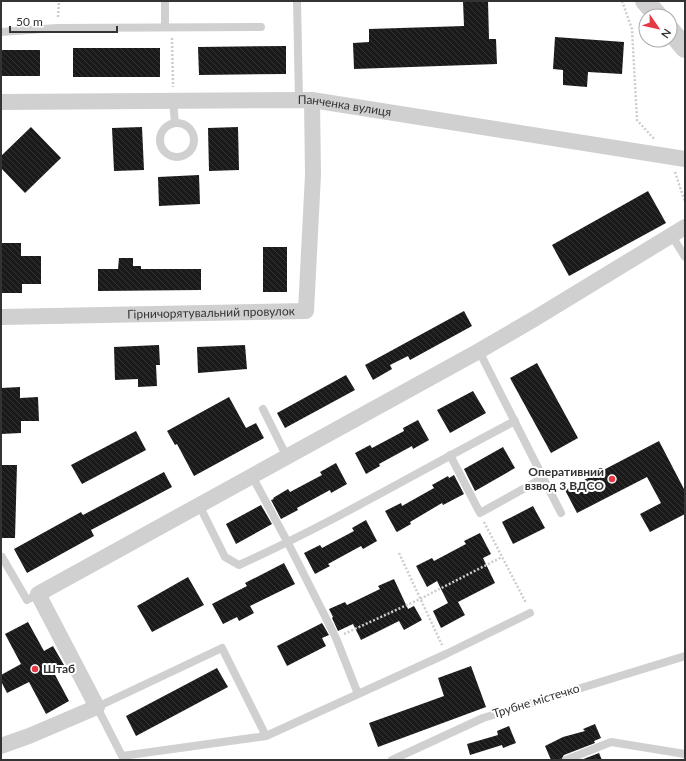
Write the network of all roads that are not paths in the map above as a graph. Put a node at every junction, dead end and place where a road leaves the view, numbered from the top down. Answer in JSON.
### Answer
{"nodes":[{"id":1,"x":165,"y":1,"type":"edge"},
{"id":2,"x":297,"y":1,"type":"edge"},
{"id":3,"x":168,"y":27,"type":"junction"},
{"id":4,"x":261,"y":27,"type":"dead end"},
{"id":5,"x":1,"y":32,"type":"edge"},
{"id":6,"x":678,"y":40,"type":"edge"},
{"id":7,"x":685,"y":48,"type":"edge"},
{"id":8,"x":305,"y":100,"type":"junction"},
{"id":9,"x":173,"y":101,"type":"junction"},
{"id":10,"x":1,"y":102,"type":"edge"},
{"id":11,"x":175,"y":123,"type":"junction"},
{"id":12,"x":678,"y":158,"type":"edge"},
{"id":13,"x":678,"y":232,"type":"edge"},
{"id":14,"x":685,"y":257,"type":"edge"},
{"id":15,"x":1,"y":317,"type":"edge"},
{"id":16,"x":479,"y":351,"type":"junction"},
{"id":17,"x":264,"y":409,"type":"dead end"},
{"id":18,"x":515,"y":421,"type":"junction"},
{"id":19,"x":450,"y":455,"type":"junction"},
{"id":20,"x":287,"y":457,"type":"junction"},
{"id":21,"x":252,"y":476,"type":"junction"},
{"id":22,"x":544,"y":478,"type":"junction"},
{"id":23,"x":199,"y":505,"type":"junction"},
{"id":24,"x":561,"y":513,"type":"dead end"},
{"id":25,"x":288,"y":543,"type":"junction"},
{"id":26,"x":2,"y":557,"type":"edge"},
{"id":27,"x":38,"y":594,"type":"junction"},
{"id":28,"x":530,"y":613,"type":"road end"},
{"id":29,"x":685,"y":656,"type":"edge"},
{"id":30,"x":358,"y":694,"type":"junction"},
{"id":31,"x":97,"y":707,"type":"junction"},
{"id":32,"x":266,"y":736,"type":"junction"},
{"id":33,"x":1,"y":746,"type":"edge"},
{"id":34,"x":685,"y":754,"type":"edge"},
{"id":35,"x":392,"y":760,"type":"edge"},
{"id":36,"x":566,"y":760,"type":"edge"}],
"edges":[{"from":1,"to":3,"type":"lane"},
{"from":2,"to":8,"type":"lane"},
{"from":3,"to":4,"type":"lane"},
{"from":3,"to":5,"type":"lane"},
{"from":6,"to":7,"type":"street"},
{"from":8,"to":9,"type":"street","name":"Панченка вулиця"},
{"from":8,"to":12,"type":"street","name":"Панченка вулиця"},
{"from":8,"to":15,"type":"street","name":"Гірничорятувальний провулок"},
{"from":9,"to":10,"type":"street","name":"Панченка вулиця"},
{"from":9,"to":11,"type":"lane"},
{"from":11,"to":11,"type":"lane"},
{"from":13,"to":14,"type":"lane"},
{"from":13,"to":16,"type":"street"},
{"from":16,"to":18,"type":"lane"},
{"from":16,"to":20,"type":"street"},
{"from":17,"to":20,"type":"lane"},
{"from":18,"to":19,"type":"lane"},
{"from":18,"to":22,"type":"lane"},
{"from":19,"to":22,"type":"lane"},
{"from":19,"to":25,"type":"lane"},
{"from":20,"to":21,"type":"street"},
{"from":21,"to":23,"type":"street"},
{"from":21,"to":25,"type":"lane"},
{"from":22,"to":24,"type":"lane"},
{"from":23,"to":25,"type":"lane"},
{"from":23,"to":27,"type":"street"},
{"from":25,"to":30,"type":"lane"},
{"from":26,"to":27,"type":"lane"},
{"from":27,"to":31,"type":"street"},
{"from":28,"to":30,"type":"lane"},
{"from":29,"to":35,"type":"lane","name":"Трубне містечко"},
{"from":30,"to":32,"type":"lane"},
{"from":31,"to":32,"type":"lane"},
{"from":31,"to":32,"type":"lane"},
{"from":31,"to":33,"type":"street"},
{"from":34,"to":36,"type":"lane"}]}
